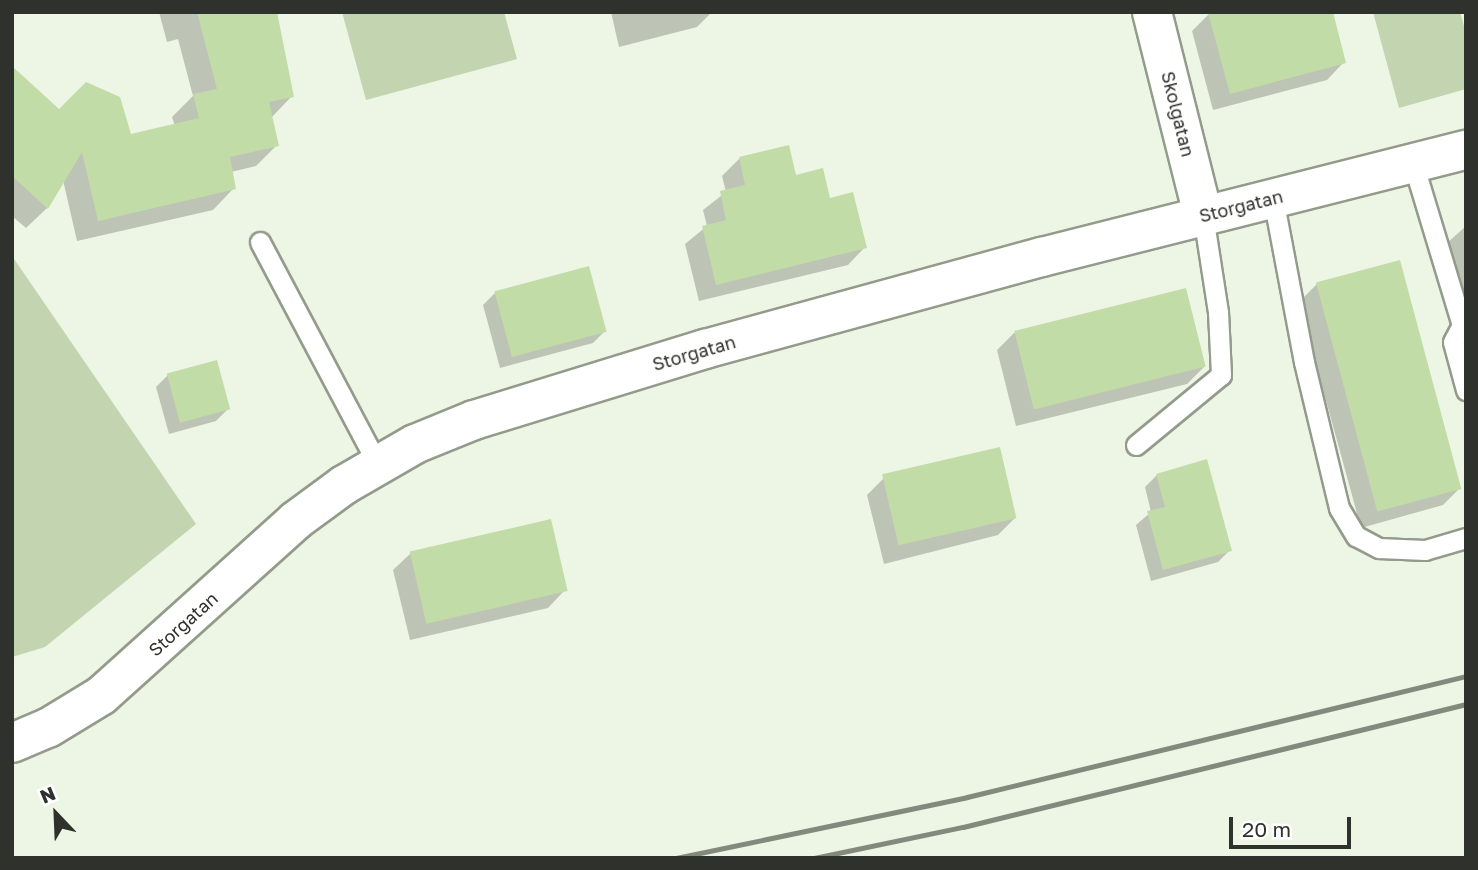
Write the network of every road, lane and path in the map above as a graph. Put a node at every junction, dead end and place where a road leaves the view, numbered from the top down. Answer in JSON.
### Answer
{"nodes":[{"id":1,"x":1152,"y":12,"type":"edge"},
{"id":2,"x":1466,"y":150,"type":"edge"},
{"id":3,"x":1413,"y":163,"type":"junction"},
{"id":4,"x":1273,"y":198,"type":"junction"},
{"id":5,"x":1203,"y":215,"type":"junction"},
{"id":6,"x":260,"y":242,"type":"dead end"},
{"id":7,"x":1464,"y":325,"type":"edge"},
{"id":8,"x":1466,"y":390,"type":"edge"},
{"id":9,"x":1136,"y":445,"type":"dead end"},
{"id":10,"x":378,"y":465,"type":"junction"},
{"id":11,"x":1466,"y":538,"type":"edge"},
{"id":12,"x":12,"y":743,"type":"edge"}],
"edges":[{"from":1,"to":5,"type":"street","name":"Skolgatan"},
{"from":2,"to":3,"type":"street","name":"Storgatan"},
{"from":3,"to":4,"type":"street","name":"Storgatan"},
{"from":3,"to":7,"type":"lane"},
{"from":4,"to":5,"type":"street","name":"Storgatan"},
{"from":4,"to":11,"type":"lane"},
{"from":5,"to":9,"type":"lane"},
{"from":5,"to":10,"type":"street","name":"Storgatan"},
{"from":6,"to":10,"type":"lane"},
{"from":7,"to":8,"type":"lane"},
{"from":10,"to":12,"type":"street","name":"Storgatan"}]}
